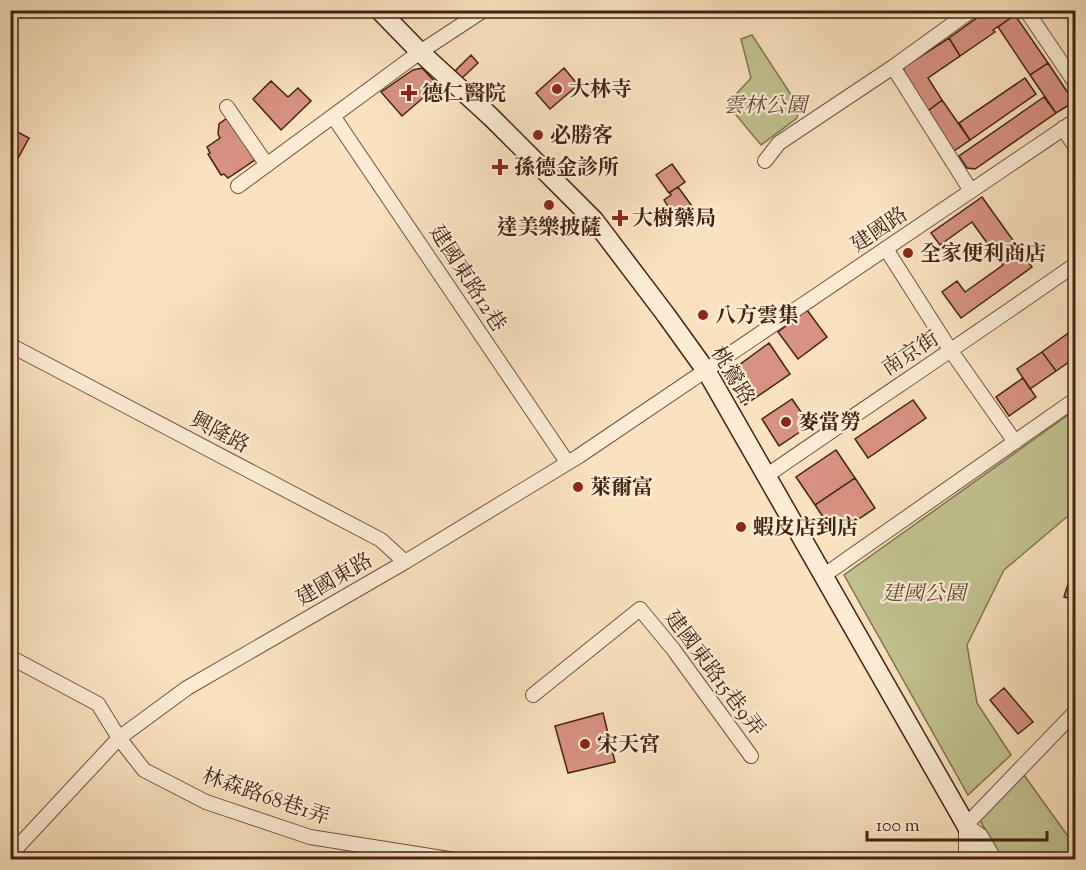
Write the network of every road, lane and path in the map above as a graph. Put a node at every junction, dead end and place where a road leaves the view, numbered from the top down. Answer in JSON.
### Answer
{"nodes":[{"id":1,"x":379,"y":10,"type":"edge"},
{"id":2,"x":484,"y":10,"type":"edge"},
{"id":3,"x":972,"y":10,"type":"edge"},
{"id":4,"x":1026,"y":10,"type":"edge"},
{"id":5,"x":420,"y":52,"type":"junction"},
{"id":6,"x":893,"y":67,"type":"junction"},
{"id":7,"x":1076,"y":84,"type":"edge"},
{"id":8,"x":227,"y":107,"type":"dead end"},
{"id":9,"x":333,"y":116,"type":"junction"},
{"id":10,"x":1076,"y":120,"type":"edge"},
{"id":11,"x":1064,"y":128,"type":"junction"},
{"id":12,"x":1076,"y":148,"type":"edge"},
{"id":13,"x":765,"y":161,"type":"dead end"},
{"id":14,"x":267,"y":165,"type":"junction"},
{"id":15,"x":238,"y":186,"type":"dead end"},
{"id":16,"x":971,"y":191,"type":"junction"},
{"id":17,"x":886,"y":249,"type":"junction"},
{"id":18,"x":1076,"y":264,"type":"edge"},
{"id":19,"x":10,"y":345,"type":"edge"},
{"id":20,"x":951,"y":351,"type":"junction"},
{"id":21,"x":706,"y":372,"type":"junction"},
{"id":22,"x":1076,"y":399,"type":"edge"},
{"id":23,"x":1015,"y":442,"type":"junction"},
{"id":24,"x":567,"y":462,"type":"junction"},
{"id":25,"x":766,"y":476,"type":"junction"},
{"id":26,"x":405,"y":562,"type":"junction"},
{"id":27,"x":823,"y":576,"type":"junction"},
{"id":28,"x":10,"y":657,"type":"edge"},
{"id":29,"x":533,"y":695,"type":"dead end"},
{"id":30,"x":1075,"y":712,"type":"edge"},
{"id":31,"x":119,"y":738,"type":"junction"},
{"id":32,"x":751,"y":756,"type":"dead end"},
{"id":33,"x":966,"y":825,"type":"junction"},
{"id":34,"x":10,"y":855,"type":"edge"},
{"id":35,"x":976,"y":855,"type":"edge"},
{"id":36,"x":455,"y":860,"type":"edge"},
{"id":37,"x":996,"y":860,"type":"edge"}],
"edges":[{"from":1,"to":5,"type":"main road","name":"桃鶯路"},
{"from":2,"to":5,"type":"street"},
{"from":3,"to":6,"type":"street"},
{"from":4,"to":7,"type":"street"},
{"from":5,"to":9,"type":"street"},
{"from":5,"to":21,"type":"main road","name":"桃鶯路"},
{"from":6,"to":13,"type":"street"},
{"from":6,"to":16,"type":"street"},
{"from":8,"to":14,"type":"street"},
{"from":9,"to":14,"type":"street"},
{"from":9,"to":24,"type":"street","name":"建國東路12巷"},
{"from":10,"to":11,"type":"street","name":"建國路"},
{"from":11,"to":12,"type":"street"},
{"from":11,"to":16,"type":"street","name":"建國路"},
{"from":14,"to":15,"type":"street"},
{"from":16,"to":17,"type":"street","name":"建國路"},
{"from":17,"to":20,"type":"street"},
{"from":17,"to":21,"type":"street","name":"建國路"},
{"from":18,"to":20,"type":"street","name":"南京街"},
{"from":19,"to":26,"type":"street","name":"興隆路"},
{"from":20,"to":23,"type":"street"},
{"from":20,"to":25,"type":"street","name":"南京街"},
{"from":21,"to":24,"type":"street","name":"建國東路"},
{"from":21,"to":25,"type":"main road","name":"桃鶯路"},
{"from":22,"to":23,"type":"street"},
{"from":23,"to":27,"type":"street"},
{"from":24,"to":26,"type":"street","name":"建國東路"},
{"from":25,"to":27,"type":"main road","name":"桃鶯路"},
{"from":26,"to":31,"type":"street","name":"建國東路"},
{"from":27,"to":33,"type":"main road","name":"桃鶯路"},
{"from":28,"to":31,"type":"street","name":"林森路68巷1弄"},
{"from":29,"to":32,"type":"street","name":"建國東路15巷9弄"},
{"from":30,"to":33,"type":"street"},
{"from":31,"to":34,"type":"street","name":"建國東路"},
{"from":31,"to":36,"type":"street","name":"林森路68巷1弄"},
{"from":33,"to":35,"type":"main road","name":"桃鶯路"},
{"from":33,"to":37,"type":"street","name":"桃鶯路"}]}
